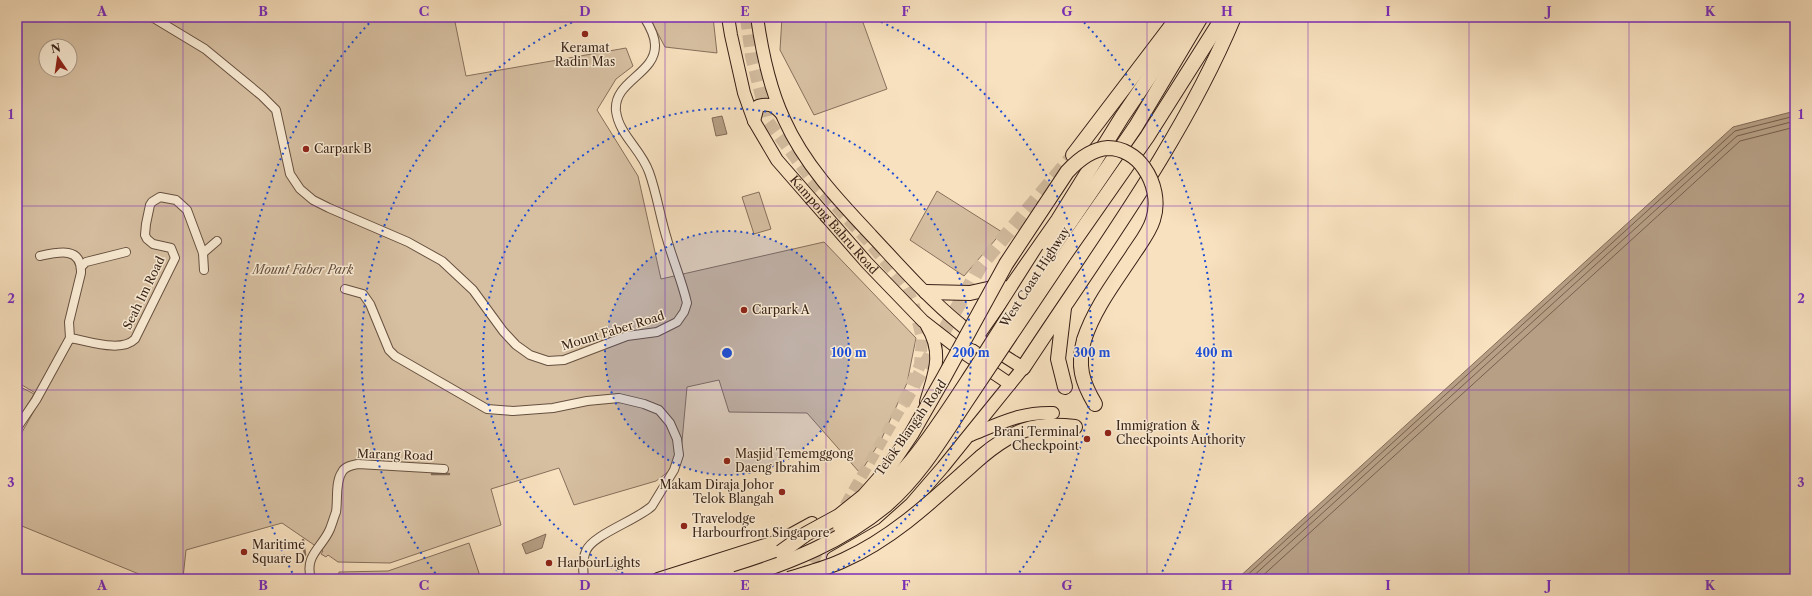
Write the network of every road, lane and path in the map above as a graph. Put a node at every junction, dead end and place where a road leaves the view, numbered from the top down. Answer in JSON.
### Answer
{"nodes":[{"id":1,"x":152,"y":17,"type":"edge"},
{"id":2,"x":644,"y":17,"type":"edge"},
{"id":3,"x":728,"y":17,"type":"edge"},
{"id":4,"x":757,"y":17,"type":"edge"},
{"id":5,"x":1178,"y":17,"type":"edge"},
{"id":6,"x":1190,"y":17,"type":"edge"},
{"id":7,"x":1201,"y":17,"type":"edge"},
{"id":8,"x":1222,"y":17,"type":"edge"},
{"id":9,"x":1234,"y":17,"type":"edge"},
{"id":10,"x":781,"y":112,"type":"junction"},
{"id":11,"x":754,"y":121,"type":"junction"},
{"id":12,"x":1073,"y":155,"type":"tunnel mouth"},
{"id":13,"x":216,"y":241,"type":"dead end"},
{"id":14,"x":126,"y":252,"type":"dead end"},
{"id":15,"x":203,"y":253,"type":"junction"},
{"id":16,"x":40,"y":256,"type":"dead end"},
{"id":17,"x":81,"y":267,"type":"junction"},
{"id":18,"x":204,"y":270,"type":"dead end"},
{"id":19,"x":1013,"y":282,"type":"junction"},
{"id":20,"x":345,"y":289,"type":"dead end"},
{"id":21,"x":926,"y":292,"type":"junction"},
{"id":22,"x":1064,"y":305,"type":"junction"},
{"id":23,"x":923,"y":321,"type":"junction"},
{"id":24,"x":976,"y":337,"type":"junction"},
{"id":25,"x":70,"y":338,"type":"junction"},
{"id":26,"x":964,"y":353,"type":"junction"},
{"id":27,"x":1023,"y":368,"type":"junction"},
{"id":28,"x":1010,"y":384,"type":"junction"},
{"id":29,"x":1065,"y":387,"type":"dead end"},
{"id":30,"x":1095,"y":404,"type":"dead end"},
{"id":31,"x":924,"y":409,"type":"junction"},
{"id":32,"x":1053,"y":413,"type":"dead end"},
{"id":33,"x":17,"y":428,"type":"edge"},
{"id":34,"x":1075,"y":428,"type":"dead end"},
{"id":35,"x":968,"y":436,"type":"junction"},
{"id":36,"x":444,"y":469,"type":"dead end"},
{"id":37,"x":781,"y":552,"type":"junction"},
{"id":38,"x":841,"y":554,"type":"junction"},
{"id":39,"x":311,"y":579,"type":"edge"},
{"id":40,"x":584,"y":579,"type":"edge"},
{"id":41,"x":658,"y":579,"type":"edge"},
{"id":42,"x":693,"y":579,"type":"edge"},
{"id":43,"x":736,"y":579,"type":"edge"},
{"id":44,"x":782,"y":579,"type":"edge"},
{"id":45,"x":789,"y":579,"type":"edge"},
{"id":46,"x":805,"y":579,"type":"edge"}],
"edges":[{"from":1,"to":2,"type":"street","name":"Mount Faber Road"},
{"from":3,"to":11,"type":"main road","name":"Kampong Bahru Road"},
{"from":4,"to":10,"type":"main road","name":"Kampong Bahru Road"},
{"from":5,"to":12,"type":"highway"},
{"from":6,"to":19,"type":"highway"},
{"from":7,"to":37,"type":"highway","name":"West Coast Highway","bridge":true},
{"from":8,"to":43,"type":"highway","name":"West Coast Highway","bridge":true},
{"from":9,"to":22,"type":"highway"},
{"from":10,"to":11,"type":"main road"},
{"from":10,"to":21,"type":"main road","name":"Kampong Bahru Road"},
{"from":11,"to":23,"type":"main road","name":"Kampong Bahru Road"},
{"from":13,"to":15,"type":"street"},
{"from":14,"to":17,"type":"street"},
{"from":15,"to":18,"type":"street","name":"Seah Im Road"},
{"from":15,"to":25,"type":"street","name":"Seah Im Road"},
{"from":16,"to":17,"type":"street"},
{"from":17,"to":25,"type":"street"},
{"from":19,"to":21,"type":"highway"},
{"from":19,"to":24,"type":"highway"},
{"from":20,"to":40,"type":"street"},
{"from":21,"to":24,"type":"main road","name":"Kampong Bahru Road"},
{"from":22,"to":27,"type":"highway"},
{"from":22,"to":29,"type":"highway"},
{"from":23,"to":26,"type":"main road","name":"Kampong Bahru Road"},
{"from":23,"to":31,"type":"main road"},
{"from":24,"to":26,"type":"main road","name":"Telok Blangah Road"},
{"from":24,"to":27,"type":"main road","name":"Kampong Bahru Road"},
{"from":25,"to":33,"type":"street"},
{"from":26,"to":28,"type":"main road","name":"Kampong Bahru Road"},
{"from":26,"to":31,"type":"main road","name":"Telok Blangah Road"},
{"from":27,"to":28,"type":"main road"},
{"from":28,"to":35,"type":"main road"},
{"from":30,"to":37,"type":"highway","bridge":true},
{"from":31,"to":41,"type":"main road","name":"Telok Blangah Road"},
{"from":32,"to":35,"type":"main road"},
{"from":34,"to":45,"type":"highway","bridge":true},
{"from":35,"to":38,"type":"main road"},
{"from":36,"to":39,"type":"street","name":"Marang Road"},
{"from":37,"to":42,"type":"highway","name":"West Coast Highway"},
{"from":38,"to":44,"type":"main road"},
{"from":38,"to":46,"type":"main road"}]}
